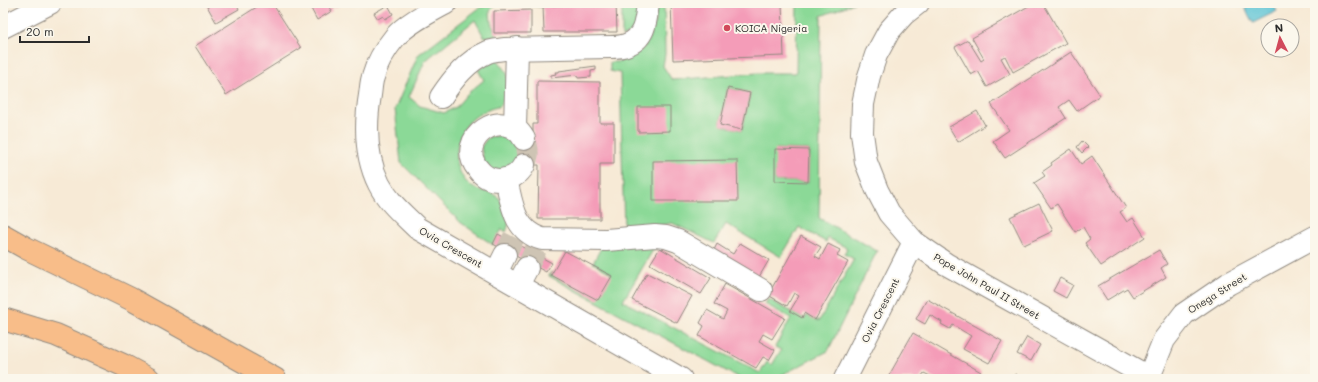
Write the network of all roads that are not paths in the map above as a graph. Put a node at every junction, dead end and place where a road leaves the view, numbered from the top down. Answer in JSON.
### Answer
{"nodes":[{"id":1,"x":50,"y":3,"type":"edge"},
{"id":2,"x":446,"y":3,"type":"edge"},
{"id":3,"x":648,"y":3,"type":"edge"},
{"id":4,"x":918,"y":3,"type":"edge"},
{"id":5,"x":3,"y":27,"type":"edge"},
{"id":6,"x":517,"y":48,"type":"junction"},
{"id":7,"x":441,"y":97,"type":"dead end"},
{"id":8,"x":524,"y":166,"type":"tunnel mouth"},
{"id":9,"x":506,"y":180,"type":"junction"},
{"id":10,"x":3,"y":235,"type":"edge"},
{"id":11,"x":1315,"y":237,"type":"edge"},
{"id":12,"x":914,"y":242,"type":"junction"},
{"id":13,"x":509,"y":248,"type":"junction"},
{"id":14,"x":531,"y":260,"type":"junction"},
{"id":15,"x":761,"y":290,"type":"dead end"},
{"id":16,"x":3,"y":318,"type":"edge"},
{"id":17,"x":1150,"y":378,"type":"edge"},
{"id":18,"x":149,"y":379,"type":"edge"},
{"id":19,"x":275,"y":379,"type":"edge"},
{"id":20,"x":681,"y":379,"type":"edge"},
{"id":21,"x":845,"y":379,"type":"edge"}],
"edges":[{"from":1,"to":5,"type":"street"},
{"from":2,"to":13,"type":"street","name":"Ovia Crescent"},
{"from":3,"to":6,"type":"street"},
{"from":4,"to":12,"type":"street","name":"Pope John Paul II Street"},
{"from":6,"to":7,"type":"street"},
{"from":6,"to":9,"type":"street"},
{"from":8,"to":9,"type":"street"},
{"from":9,"to":13,"type":"street"},
{"from":10,"to":19,"type":"main road"},
{"from":11,"to":17,"type":"street","name":"Onega Street"},
{"from":12,"to":17,"type":"street","name":"Pope John Paul II Street"},
{"from":12,"to":21,"type":"street","name":"Ovia Crescent"},
{"from":13,"to":14,"type":"street","name":"Ovia Crescent"},
{"from":13,"to":14,"type":"street"},
{"from":14,"to":15,"type":"street"},
{"from":14,"to":20,"type":"street","name":"Ovia Crescent"},
{"from":16,"to":18,"type":"main road"}]}
